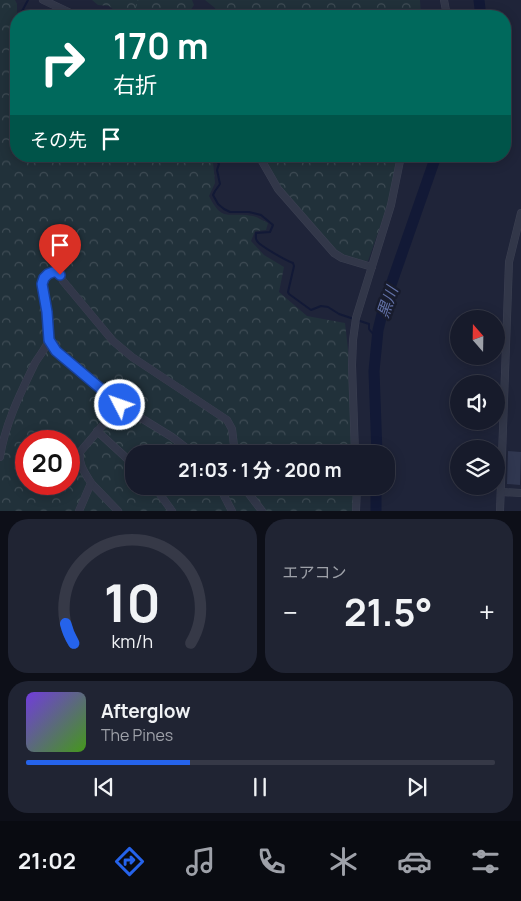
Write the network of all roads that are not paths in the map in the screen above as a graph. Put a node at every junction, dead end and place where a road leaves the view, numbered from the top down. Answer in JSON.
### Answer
{"nodes":[{"id":1,"x":43,"y":0,"type":"edge"},
{"id":2,"x":64,"y":10,"type":"edge"},
{"id":3,"x":262,"y":162,"type":"edge"},
{"id":4,"x":400,"y":162,"type":"edge"},
{"id":5,"x":521,"y":213,"type":"edge"},
{"id":6,"x":372,"y":267,"type":"junction"},
{"id":7,"x":49,"y":340,"type":"junction"},
{"id":8,"x":120,"y":405,"type":"junction"},
{"id":9,"x":97,"y":431,"type":"junction"},
{"id":10,"x":503,"y":440,"type":"edge"},
{"id":11,"x":182,"y":445,"type":"edge"},
{"id":12,"x":234,"y":445,"type":"edge"},
{"id":13,"x":356,"y":445,"type":"edge"},
{"id":14,"x":125,"y":457,"type":"edge"},
{"id":15,"x":0,"y":458,"type":"edge"},
{"id":16,"x":91,"y":483,"type":"junction"},
{"id":17,"x":505,"y":492,"type":"edge"},
{"id":18,"x":521,"y":493,"type":"edge"},
{"id":19,"x":160,"y":495,"type":"edge"},
{"id":20,"x":224,"y":495,"type":"edge"},
{"id":21,"x":250,"y":495,"type":"edge"},
{"id":22,"x":357,"y":495,"type":"edge"},
{"id":23,"x":501,"y":495,"type":"edge"},
{"id":24,"x":78,"y":511,"type":"edge"},
{"id":25,"x":118,"y":511,"type":"edge"},
{"id":26,"x":172,"y":511,"type":"edge"},
{"id":27,"x":232,"y":511,"type":"edge"},
{"id":28,"x":262,"y":511,"type":"edge"},
{"id":29,"x":356,"y":511,"type":"edge"},
{"id":30,"x":500,"y":511,"type":"edge"}],
"edges":[{"from":1,"to":2,"type":"street"},
{"from":3,"to":6,"type":"street"},
{"from":4,"to":6,"type":"street"},
{"from":5,"to":10,"type":"street"},
{"from":6,"to":13,"type":"street"},
{"from":7,"to":8,"type":"street"},
{"from":7,"to":12,"type":"street"},
{"from":7,"to":15,"type":"street"},
{"from":8,"to":9,"type":"street"},
{"from":8,"to":11,"type":"street"},
{"from":9,"to":14,"type":"street"},
{"from":9,"to":16,"type":"street"},
{"from":16,"to":24,"type":"street"},
{"from":16,"to":25,"type":"street"},
{"from":17,"to":18,"type":"street"},
{"from":19,"to":26,"type":"street"},
{"from":20,"to":27,"type":"street"},
{"from":21,"to":28,"type":"street"},
{"from":22,"to":29,"type":"street"},
{"from":23,"to":30,"type":"street"}]}
